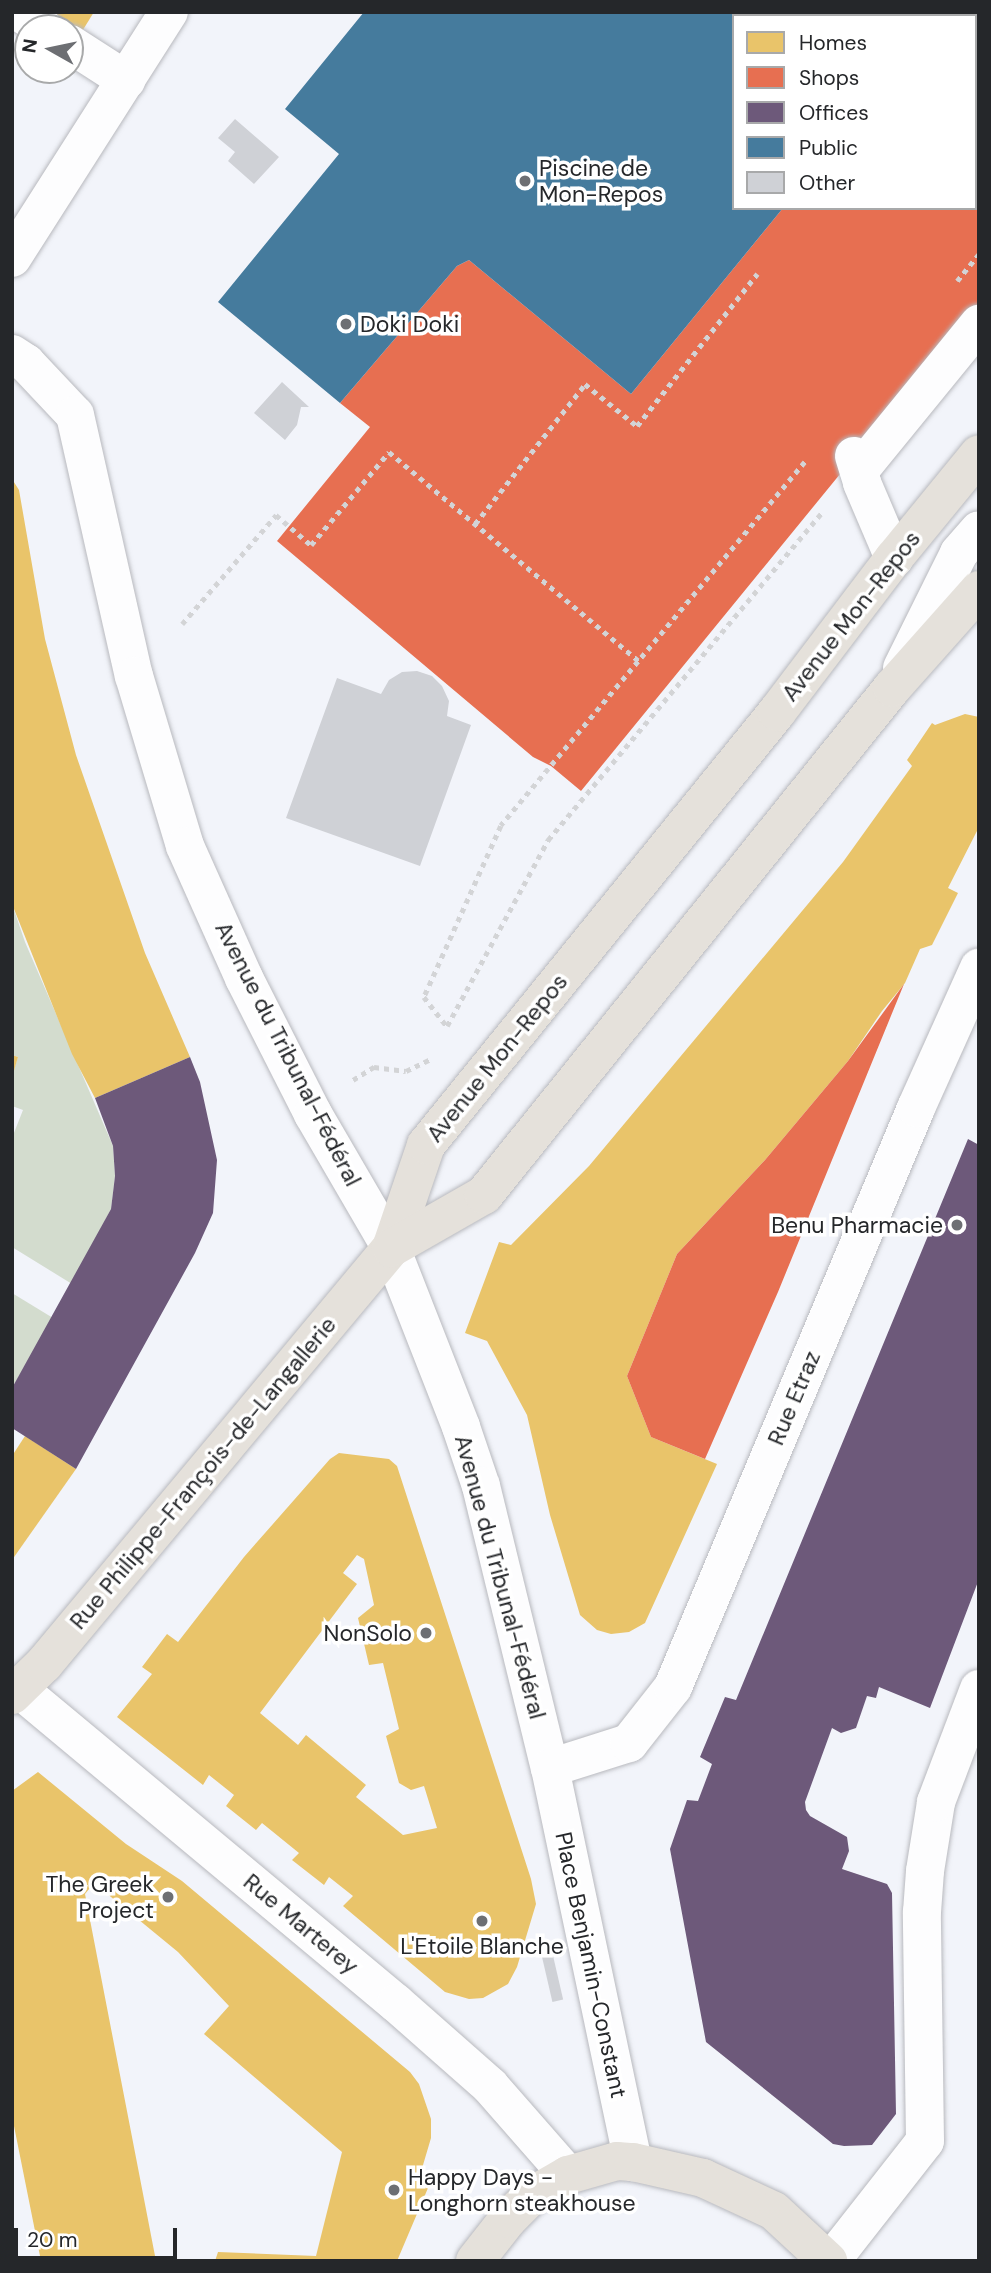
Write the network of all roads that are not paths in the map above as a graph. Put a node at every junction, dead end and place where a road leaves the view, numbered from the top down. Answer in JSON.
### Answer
{"nodes":[{"id":1,"x":169,"y":12,"type":"edge"},
{"id":2,"x":84,"y":53,"type":"edge"},
{"id":3,"x":126,"y":80,"type":"junction"},
{"id":4,"x":12,"y":258,"type":"edge"},
{"id":5,"x":979,"y":324,"type":"edge"},
{"id":6,"x":12,"y":354,"type":"edge"},
{"id":7,"x":979,"y":454,"type":"edge"},
{"id":8,"x":979,"y":530,"type":"edge"},
{"id":9,"x":894,"y":558,"type":"junction"},
{"id":10,"x":979,"y":590,"type":"edge"},
{"id":11,"x":892,"y":688,"type":"junction"},
{"id":12,"x":974,"y":991,"type":"edge"},
{"id":13,"x":391,"y":1248,"type":"junction"},
{"id":14,"x":979,"y":1689,"type":"edge"},
{"id":15,"x":15,"y":1692,"type":"edge"},
{"id":16,"x":550,"y":1768,"type":"junction"},
{"id":17,"x":633,"y":2162,"type":"junction"},
{"id":18,"x":568,"y":2175,"type":"junction"},
{"id":19,"x":475,"y":2261,"type":"edge"},
{"id":20,"x":830,"y":2261,"type":"edge"}],
"edges":[{"from":1,"to":3,"type":"street"},
{"from":2,"to":3,"type":"street"},
{"from":3,"to":4,"type":"street"},
{"from":5,"to":9,"type":"street"},
{"from":6,"to":13,"type":"street","name":"Avenue du Tribunal-Fédéral"},
{"from":7,"to":9,"type":"main road","name":"Avenue Mon-Repos"},
{"from":8,"to":11,"type":"street"},
{"from":9,"to":13,"type":"main road","name":"Avenue Mon-Repos"},
{"from":10,"to":11,"type":"main road"},
{"from":11,"to":13,"type":"main road"},
{"from":12,"to":16,"type":"street","name":"Rue Etraz"},
{"from":13,"to":15,"type":"main road","name":"Rue Philippe-François-de-Langallerie"},
{"from":13,"to":16,"type":"street","name":"Avenue du Tribunal-Fédéral"},
{"from":14,"to":20,"type":"street"},
{"from":15,"to":18,"type":"street","name":"Rue Marterey"},
{"from":16,"to":17,"type":"street","name":"Place Benjamin-Constant"},
{"from":17,"to":18,"type":"main road"},
{"from":17,"to":20,"type":"main road"},
{"from":18,"to":19,"type":"main road"}]}
